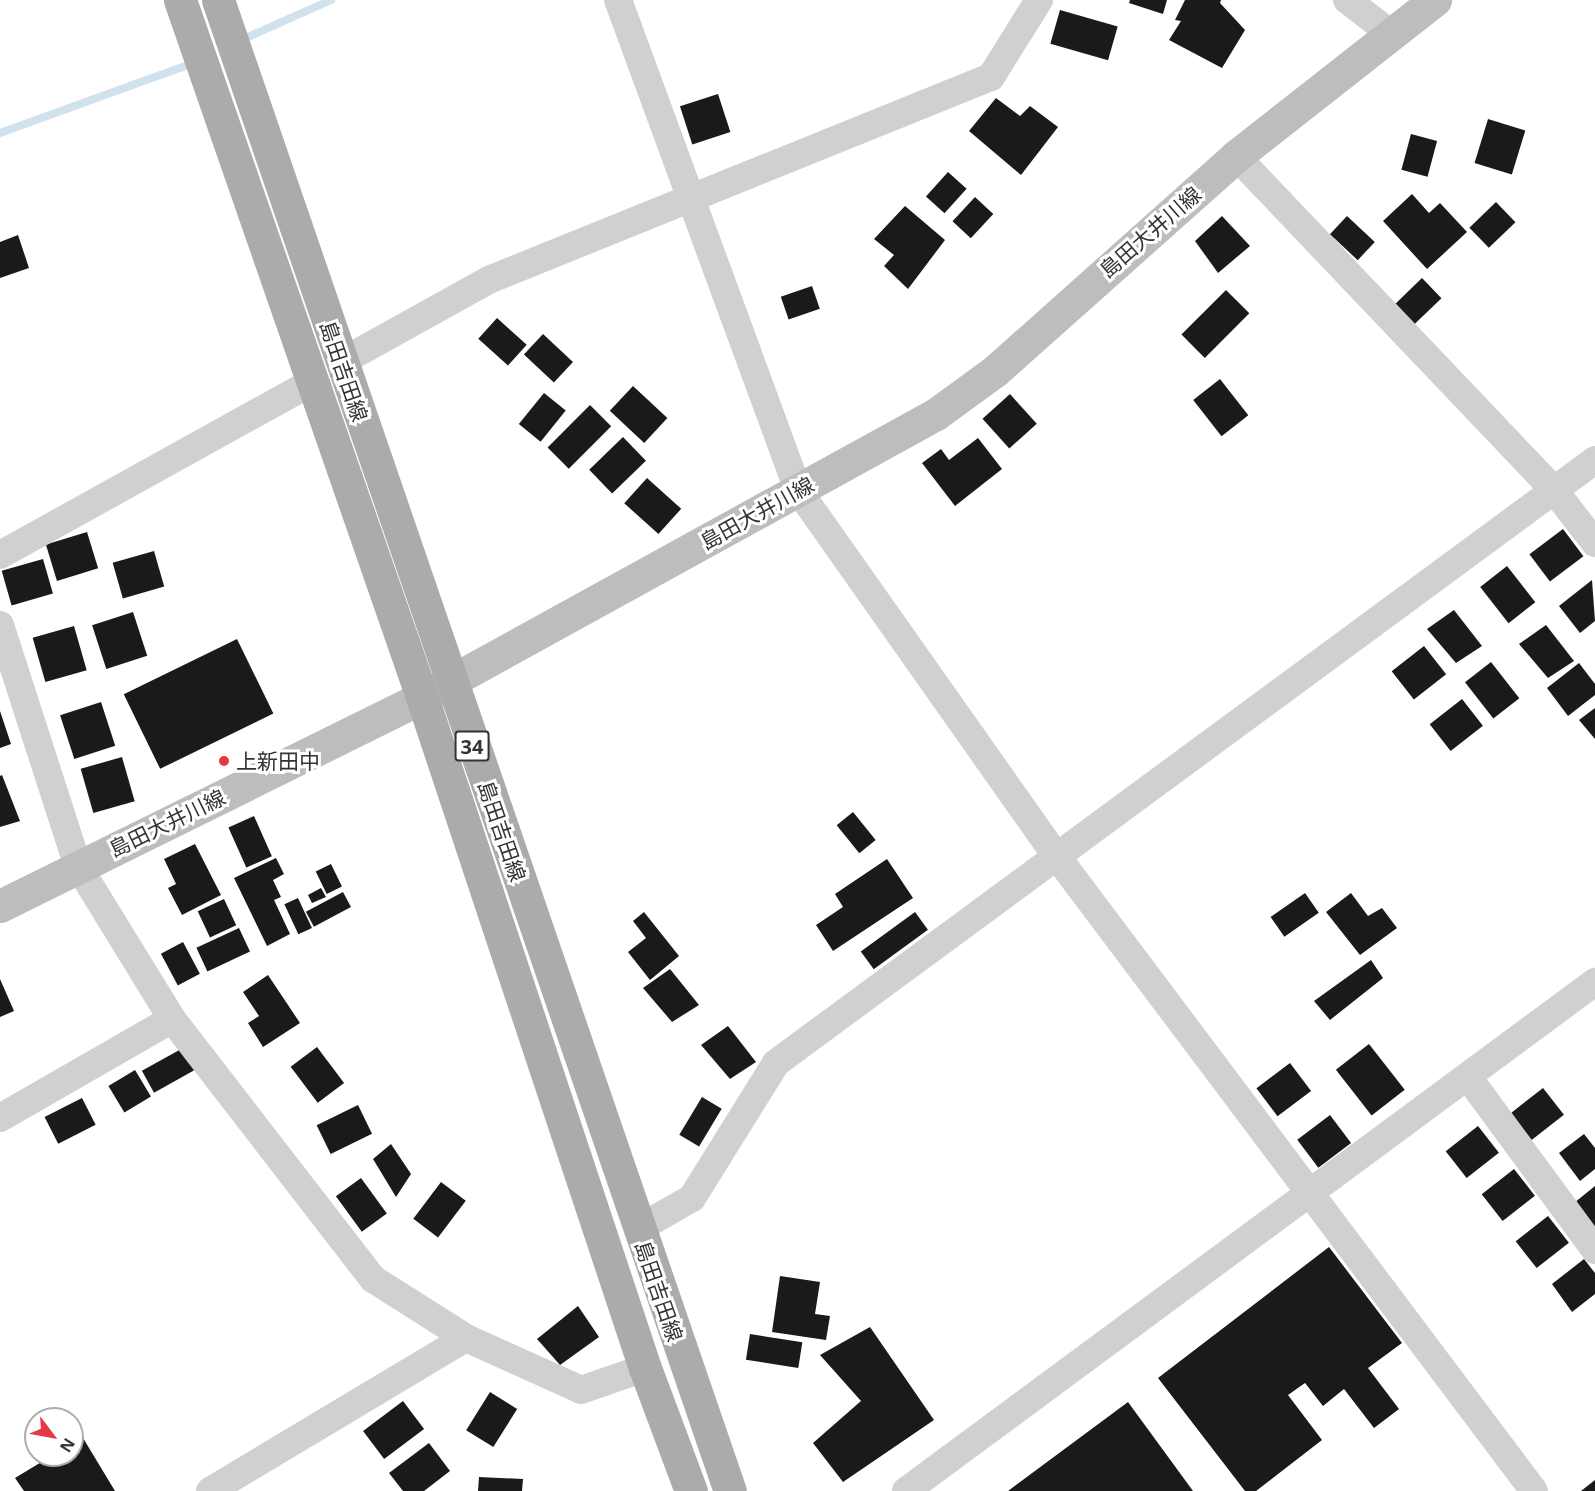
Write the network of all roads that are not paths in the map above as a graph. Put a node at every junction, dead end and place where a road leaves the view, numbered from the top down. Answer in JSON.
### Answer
{"nodes":[{"id":1,"x":180,"y":0,"type":"edge"},
{"id":2,"x":218,"y":0,"type":"edge"},
{"id":3,"x":618,"y":0,"type":"edge"},
{"id":4,"x":1039,"y":0,"type":"edge"},
{"id":5,"x":1347,"y":0,"type":"edge"},
{"id":6,"x":1435,"y":0,"type":"edge"},
{"id":7,"x":1390,"y":33,"type":"junction"},
{"id":8,"x":1236,"y":156,"type":"junction"},
{"id":9,"x":690,"y":198,"type":"junction"},
{"id":10,"x":341,"y":362,"type":"junction"},
{"id":11,"x":312,"y":382,"type":"junction"},
{"id":12,"x":1595,"y":460,"type":"edge"},
{"id":13,"x":798,"y":490,"type":"junction"},
{"id":14,"x":1554,"y":490,"type":"junction"},
{"id":15,"x":1595,"y":543,"type":"edge"},
{"id":16,"x":0,"y":555,"type":"edge"},
{"id":17,"x":0,"y":625,"type":"edge"},
{"id":18,"x":450,"y":682,"type":"junction"},
{"id":19,"x":422,"y":697,"type":"junction"},
{"id":20,"x":1058,"y":858,"type":"junction"},
{"id":21,"x":78,"y":866,"type":"junction"},
{"id":22,"x":0,"y":906,"type":"edge"},
{"id":23,"x":1595,"y":982,"type":"edge"},
{"id":24,"x":172,"y":1019,"type":"junction"},
{"id":25,"x":1468,"y":1077,"type":"junction"},
{"id":26,"x":0,"y":1118,"type":"edge"},
{"id":27,"x":1308,"y":1195,"type":"junction"},
{"id":28,"x":638,"y":1229,"type":"junction"},
{"id":29,"x":1595,"y":1250,"type":"edge"},
{"id":30,"x":466,"y":1338,"type":"junction"},
{"id":31,"x":645,"y":1368,"type":"junction"},
{"id":32,"x":210,"y":1491,"type":"edge"},
{"id":33,"x":691,"y":1491,"type":"edge"},
{"id":34,"x":730,"y":1491,"type":"edge"},
{"id":35,"x":906,"y":1491,"type":"edge"},
{"id":36,"x":1533,"y":1491,"type":"edge"}],
"edges":[{"from":1,"to":11,"type":"main road","name":"島田吉田線","number":"34"},
{"from":2,"to":10,"type":"main road","name":"島田吉田線","number":"34"},
{"from":3,"to":9,"type":"street"},
{"from":4,"to":9,"type":"street"},
{"from":5,"to":7,"type":"street"},
{"from":6,"to":7,"type":"main road","name":"島田大井川線"},
{"from":7,"to":8,"type":"main road","name":"島田大井川線"},
{"from":8,"to":13,"type":"main road","name":"島田大井川線"},
{"from":8,"to":14,"type":"street"},
{"from":9,"to":10,"type":"street"},
{"from":9,"to":13,"type":"street"},
{"from":10,"to":18,"type":"main road","name":"島田吉田線","number":"34"},
{"from":11,"to":16,"type":"street"},
{"from":11,"to":19,"type":"main road","name":"島田吉田線","number":"34"},
{"from":12,"to":14,"type":"street"},
{"from":13,"to":18,"type":"main road","name":"島田大井川線"},
{"from":13,"to":20,"type":"street"},
{"from":14,"to":15,"type":"street"},
{"from":14,"to":20,"type":"street"},
{"from":17,"to":21,"type":"street"},
{"from":18,"to":19,"type":"main road","name":"島田大井川線"},
{"from":18,"to":28,"type":"main road","name":"島田吉田線","number":"34"},
{"from":19,"to":21,"type":"main road","name":"島田大井川線"},
{"from":19,"to":31,"type":"main road","name":"島田吉田線","number":"34"},
{"from":20,"to":27,"type":"street"},
{"from":20,"to":28,"type":"street"},
{"from":21,"to":22,"type":"main road","name":"島田大井川線"},
{"from":21,"to":24,"type":"street"},
{"from":23,"to":25,"type":"street"},
{"from":24,"to":26,"type":"street"},
{"from":24,"to":30,"type":"street"},
{"from":25,"to":27,"type":"street"},
{"from":25,"to":29,"type":"street"},
{"from":27,"to":35,"type":"street"},
{"from":27,"to":36,"type":"street"},
{"from":28,"to":34,"type":"main road","name":"島田吉田線","number":"34"},
{"from":30,"to":31,"type":"street"},
{"from":30,"to":32,"type":"street"},
{"from":31,"to":33,"type":"main road","name":"島田吉田線","number":"34"}]}
